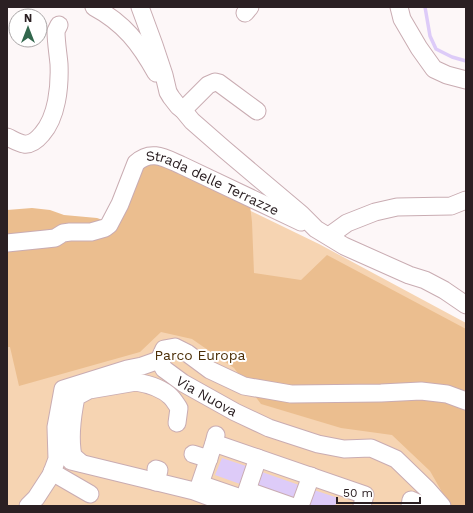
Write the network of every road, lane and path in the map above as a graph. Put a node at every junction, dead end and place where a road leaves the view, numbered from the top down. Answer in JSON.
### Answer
{"nodes":[{"id":1,"x":94,"y":7,"type":"edge"},
{"id":2,"x":140,"y":7,"type":"edge"},
{"id":3,"x":399,"y":7,"type":"edge"},
{"id":4,"x":59,"y":25,"type":"dead end"},
{"id":5,"x":466,"y":80,"type":"edge"},
{"id":6,"x":166,"y":86,"type":"junction"},
{"id":7,"x":183,"y":110,"type":"junction"},
{"id":8,"x":257,"y":112,"type":"dead end"},
{"id":9,"x":7,"y":137,"type":"edge"},
{"id":10,"x":466,"y":200,"type":"edge"},
{"id":11,"x":322,"y":233,"type":"junction"},
{"id":12,"x":7,"y":243,"type":"edge"},
{"id":13,"x":466,"y":305,"type":"edge"},
{"id":14,"x":159,"y":360,"type":"junction"},
{"id":15,"x":466,"y":401,"type":"edge"},
{"id":16,"x":177,"y":423,"type":"dead end"},
{"id":17,"x":206,"y":462,"type":"junction"},
{"id":18,"x":257,"y":462,"type":"junction"},
{"id":19,"x":81,"y":463,"type":"junction"},
{"id":20,"x":54,"y":466,"type":"junction"},
{"id":21,"x":309,"y":480,"type":"junction"},
{"id":22,"x":90,"y":494,"type":"dead end"},
{"id":23,"x":242,"y":499,"type":"edge"},
{"id":24,"x":35,"y":503,"type":"edge"},
{"id":25,"x":362,"y":505,"type":"edge"},
{"id":26,"x":264,"y":506,"type":"edge"},
{"id":27,"x":291,"y":506,"type":"edge"},
{"id":28,"x":300,"y":506,"type":"edge"},
{"id":29,"x":410,"y":506,"type":"edge"},
{"id":30,"x":422,"y":506,"type":"edge"},
{"id":31,"x":442,"y":506,"type":"edge"}],
"edges":[{"from":1,"to":6,"type":"street","name":"Strada delle Terrazze"},
{"from":2,"to":6,"type":"street","name":"Strada delle Terrazze"},
{"from":3,"to":5,"type":"street"},
{"from":4,"to":9,"type":"street"},
{"from":6,"to":7,"type":"street","name":"Strada delle Terrazze"},
{"from":7,"to":8,"type":"street"},
{"from":7,"to":11,"type":"street","name":"Strada delle Terrazze"},
{"from":10,"to":11,"type":"street"},
{"from":11,"to":12,"type":"street","name":"Strada delle Terrazze"},
{"from":11,"to":13,"type":"street","name":"Strada delle Terrazze"},
{"from":14,"to":15,"type":"street","name":"Via Nuova"},
{"from":14,"to":20,"type":"street"},
{"from":14,"to":31,"type":"street","name":"Via Nuova"},
{"from":16,"to":19,"type":"street"},
{"from":17,"to":18,"type":"street"},
{"from":17,"to":19,"type":"street"},
{"from":17,"to":23,"type":"street"},
{"from":18,"to":21,"type":"street"},
{"from":18,"to":23,"type":"street"},
{"from":19,"to":20,"type":"street"},
{"from":20,"to":22,"type":"street"},
{"from":20,"to":24,"type":"street"},
{"from":21,"to":25,"type":"street"},
{"from":21,"to":28,"type":"street"},
{"from":23,"to":26,"type":"street"},
{"from":23,"to":27,"type":"street"},
{"from":29,"to":30,"type":"street"}]}
